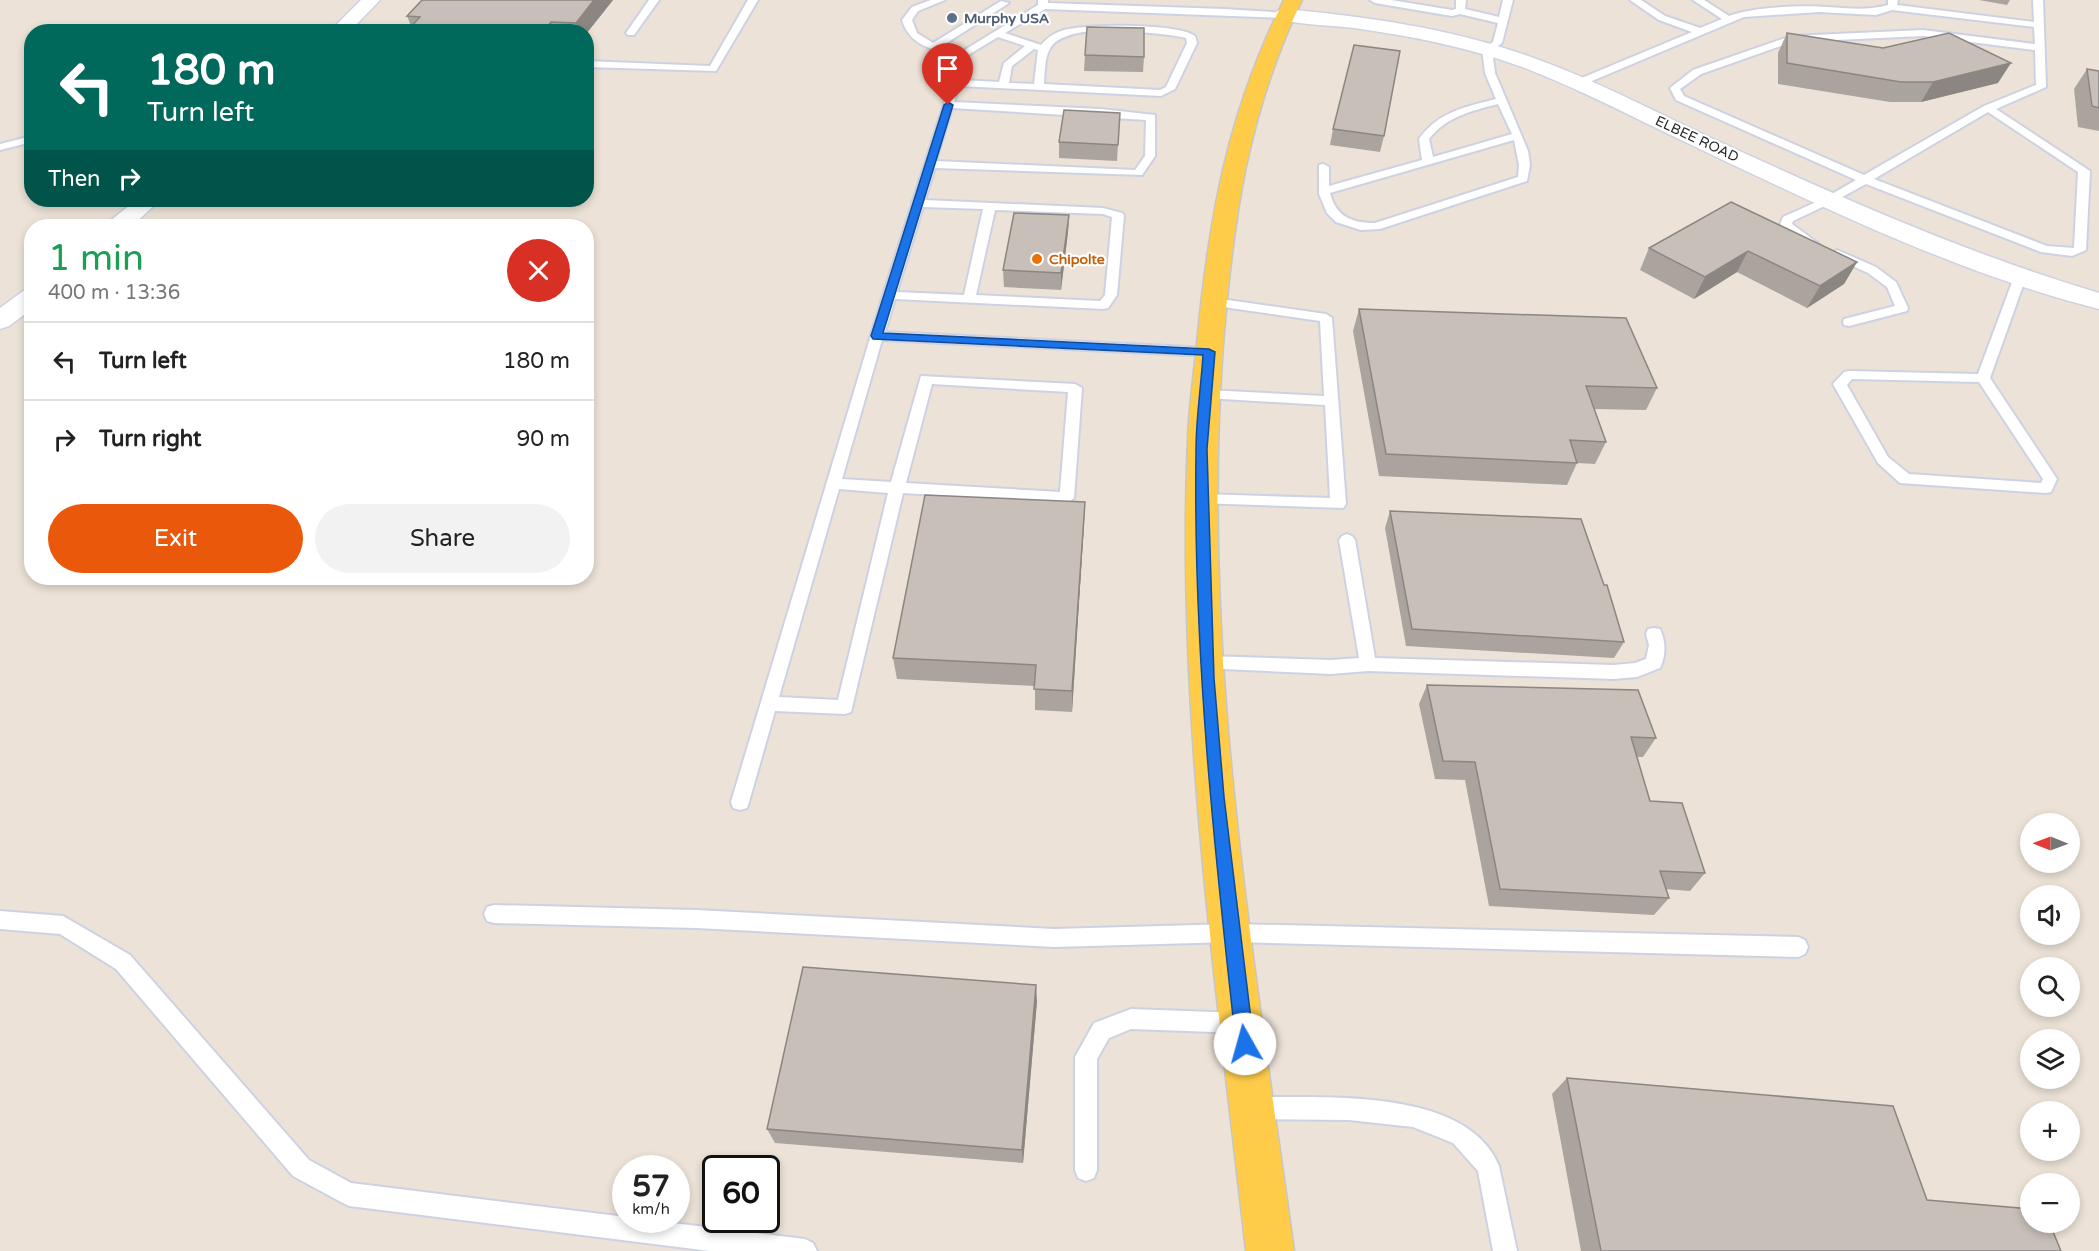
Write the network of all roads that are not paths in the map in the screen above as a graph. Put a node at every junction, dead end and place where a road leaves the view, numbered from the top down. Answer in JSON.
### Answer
{"nodes":[{"id":1,"x":371,"y":0,"type":"edge"},
{"id":2,"x":654,"y":0,"type":"edge"},
{"id":3,"x":753,"y":0,"type":"edge"},
{"id":4,"x":940,"y":0,"type":"edge"},
{"id":5,"x":989,"y":0,"type":"edge"},
{"id":6,"x":1375,"y":0,"type":"edge"},
{"id":7,"x":1461,"y":0,"type":"edge"},
{"id":8,"x":1508,"y":0,"type":"edge"},
{"id":9,"x":1635,"y":0,"type":"edge"},
{"id":10,"x":1698,"y":0,"type":"edge"},
{"id":11,"x":1812,"y":0,"type":"edge"},
{"id":12,"x":2038,"y":0,"type":"edge"},
{"id":13,"x":1893,"y":4,"type":"edge"},
{"id":14,"x":1036,"y":6,"type":"edge"},
{"id":15,"x":1288,"y":8,"type":"edge"},
{"id":16,"x":1819,"y":9,"type":"junction"},
{"id":17,"x":1460,"y":11,"type":"junction"},
{"id":18,"x":1826,"y":19,"type":"dead end"},
{"id":19,"x":1729,"y":20,"type":"junction"},
{"id":20,"x":1502,"y":21,"type":"junction"},
{"id":21,"x":346,"y":24,"type":"edge"},
{"id":22,"x":2039,"y":25,"type":"junction"},
{"id":23,"x":1834,"y":28,"type":"dead end"},
{"id":24,"x":1701,"y":32,"type":"junction"},
{"id":25,"x":631,"y":33,"type":"dead end"},
{"id":26,"x":997,"y":34,"type":"junction"},
{"id":27,"x":1841,"y":37,"type":"junction"},
{"id":28,"x":935,"y":46,"type":"junction"},
{"id":29,"x":1032,"y":46,"type":"junction"},
{"id":30,"x":2040,"y":48,"type":"junction"},
{"id":31,"x":1487,"y":49,"type":"junction"},
{"id":32,"x":1043,"y":50,"type":"junction"},
{"id":33,"x":964,"y":54,"type":"junction"},
{"id":34,"x":594,"y":64,"type":"edge"},
{"id":35,"x":607,"y":64,"type":"junction"},
{"id":36,"x":594,"y":70,"type":"edge"},
{"id":37,"x":955,"y":82,"type":"junction"},
{"id":38,"x":1576,"y":84,"type":"junction"},
{"id":39,"x":1003,"y":85,"type":"junction"},
{"id":40,"x":1039,"y":87,"type":"junction"},
{"id":41,"x":1502,"y":100,"type":"junction"},
{"id":42,"x":948,"y":105,"type":"junction"},
{"id":43,"x":1988,"y":108,"type":"junction"},
{"id":44,"x":1517,"y":136,"type":"junction"},
{"id":45,"x":24,"y":141,"type":"edge"},
{"id":46,"x":0,"y":147,"type":"edge"},
{"id":47,"x":1428,"y":162,"type":"junction"},
{"id":48,"x":930,"y":164,"type":"junction"},
{"id":49,"x":1323,"y":167,"type":"dead end"},
{"id":50,"x":1864,"y":179,"type":"junction"},
{"id":51,"x":1324,"y":191,"type":"junction"},
{"id":52,"x":1829,"y":200,"type":"junction"},
{"id":53,"x":918,"y":203,"type":"junction"},
{"id":54,"x":990,"y":206,"type":"junction"},
{"id":55,"x":141,"y":207,"type":"edge"},
{"id":56,"x":126,"y":219,"type":"edge"},
{"id":57,"x":2020,"y":277,"type":"junction"},
{"id":58,"x":889,"y":295,"type":"junction"},
{"id":59,"x":969,"y":299,"type":"junction"},
{"id":60,"x":2099,"y":301,"type":"edge"},
{"id":61,"x":24,"y":302,"type":"edge"},
{"id":62,"x":1213,"y":302,"type":"junction"},
{"id":63,"x":0,"y":321,"type":"edge"},
{"id":64,"x":1849,"y":322,"type":"dead end"},
{"id":65,"x":877,"y":336,"type":"junction"},
{"id":66,"x":1209,"y":352,"type":"junction"},
{"id":67,"x":1983,"y":378,"type":"junction"},
{"id":68,"x":1206,"y":394,"type":"junction"},
{"id":69,"x":1332,"y":401,"type":"junction"},
{"id":70,"x":834,"y":484,"type":"junction"},
{"id":71,"x":897,"y":488,"type":"junction"},
{"id":72,"x":1202,"y":500,"type":"junction"},
{"id":73,"x":1347,"y":540,"type":"dead end"},
{"id":74,"x":1654,"y":634,"type":"dead end"},
{"id":75,"x":1207,"y":663,"type":"junction"},
{"id":76,"x":1368,"y":664,"type":"junction"},
{"id":77,"x":768,"y":704,"type":"junction"},
{"id":78,"x":740,"y":802,"type":"dead end"},
{"id":79,"x":495,"y":914,"type":"dead end"},
{"id":80,"x":0,"y":920,"type":"edge"},
{"id":81,"x":1232,"y":933,"type":"junction"},
{"id":82,"x":1798,"y":947,"type":"dead end"},
{"id":83,"x":1242,"y":1023,"type":"junction"},
{"id":84,"x":1253,"y":1108,"type":"junction"},
{"id":85,"x":1086,"y":1170,"type":"dead end"},
{"id":86,"x":805,"y":1251,"type":"edge"},
{"id":87,"x":1270,"y":1251,"type":"edge"},
{"id":88,"x":1505,"y":1251,"type":"edge"}],
"edges":[{"from":1,"to":21,"type":"street"},
{"from":2,"to":25,"type":"lane"},
{"from":3,"to":35,"type":"lane"},
{"from":4,"to":28,"type":"lane"},
{"from":5,"to":28,"type":"lane"},
{"from":6,"to":17,"type":"lane"},
{"from":7,"to":17,"type":"lane"},
{"from":8,"to":20,"type":"lane"},
{"from":9,"to":24,"type":"lane"},
{"from":10,"to":19,"type":"lane"},
{"from":11,"to":16,"type":"lane"},
{"from":12,"to":22,"type":"lane"},
{"from":13,"to":16,"type":"lane"},
{"from":13,"to":22,"type":"lane"},
{"from":14,"to":15,"type":"lane"},
{"from":14,"to":26,"type":"lane"},
{"from":15,"to":31,"type":"street","name":"ELBEE ROAD"},
{"from":15,"to":62,"type":"main road"},
{"from":16,"to":18,"type":"lane"},
{"from":16,"to":19,"type":"lane"},
{"from":17,"to":20,"type":"lane"},
{"from":19,"to":24,"type":"lane"},
{"from":20,"to":31,"type":"lane"},
{"from":22,"to":30,"type":"lane"},
{"from":23,"to":27,"type":"lane"},
{"from":24,"to":38,"type":"lane"},
{"from":26,"to":29,"type":"lane"},
{"from":26,"to":33,"type":"lane"},
{"from":27,"to":30,"type":"lane"},
{"from":27,"to":50,"type":"lane"},
{"from":28,"to":33,"type":"lane"},
{"from":29,"to":32,"type":"lane"},
{"from":29,"to":39,"type":"lane"},
{"from":30,"to":43,"type":"lane"},
{"from":31,"to":38,"type":"street","name":"ELBEE ROAD"},
{"from":31,"to":41,"type":"lane"},
{"from":32,"to":40,"type":"lane"},
{"from":32,"to":40,"type":"lane"},
{"from":33,"to":37,"type":"lane"},
{"from":34,"to":35,"type":"lane"},
{"from":35,"to":36,"type":"lane"},
{"from":37,"to":39,"type":"lane"},
{"from":37,"to":42,"type":"lane"},
{"from":38,"to":52,"type":"street","name":"ELBEE ROAD"},
{"from":39,"to":40,"type":"lane"},
{"from":41,"to":44,"type":"lane"},
{"from":41,"to":47,"type":"lane"},
{"from":42,"to":48,"type":"lane"},
{"from":42,"to":48,"type":"lane"},
{"from":43,"to":50,"type":"lane"},
{"from":43,"to":50,"type":"lane"},
{"from":44,"to":47,"type":"lane"},
{"from":44,"to":51,"type":"lane"},
{"from":45,"to":46,"type":"lane"},
{"from":47,"to":51,"type":"lane"},
{"from":48,"to":53,"type":"lane"},
{"from":49,"to":51,"type":"lane"},
{"from":50,"to":52,"type":"lane"},
{"from":52,"to":57,"type":"street","name":"ELBEE ROAD"},
{"from":52,"to":64,"type":"lane"},
{"from":53,"to":54,"type":"lane"},
{"from":53,"to":58,"type":"lane"},
{"from":54,"to":59,"type":"lane"},
{"from":54,"to":59,"type":"lane"},
{"from":55,"to":56,"type":"street"},
{"from":57,"to":60,"type":"street","name":"ELBEE ROAD"},
{"from":57,"to":67,"type":"lane"},
{"from":58,"to":59,"type":"lane"},
{"from":58,"to":65,"type":"lane"},
{"from":61,"to":63,"type":"street"},
{"from":62,"to":66,"type":"main road"},
{"from":62,"to":69,"type":"lane"},
{"from":65,"to":66,"type":"lane"},
{"from":65,"to":70,"type":"lane"},
{"from":66,"to":68,"type":"main road"},
{"from":67,"to":67,"type":"lane"},
{"from":68,"to":69,"type":"lane"},
{"from":68,"to":72,"type":"main road"},
{"from":69,"to":72,"type":"lane"},
{"from":70,"to":71,"type":"lane"},
{"from":70,"to":77,"type":"lane"},
{"from":71,"to":71,"type":"lane"},
{"from":71,"to":77,"type":"lane"},
{"from":72,"to":75,"type":"main road"},
{"from":73,"to":76,"type":"lane"},
{"from":74,"to":76,"type":"lane"},
{"from":75,"to":76,"type":"lane"},
{"from":75,"to":81,"type":"main road"},
{"from":77,"to":78,"type":"lane"},
{"from":79,"to":81,"type":"lane"},
{"from":80,"to":86,"type":"lane"},
{"from":81,"to":82,"type":"lane"},
{"from":81,"to":83,"type":"main road"},
{"from":83,"to":84,"type":"main road"},
{"from":83,"to":85,"type":"lane"},
{"from":84,"to":87,"type":"main road"},
{"from":84,"to":88,"type":"lane"}]}
